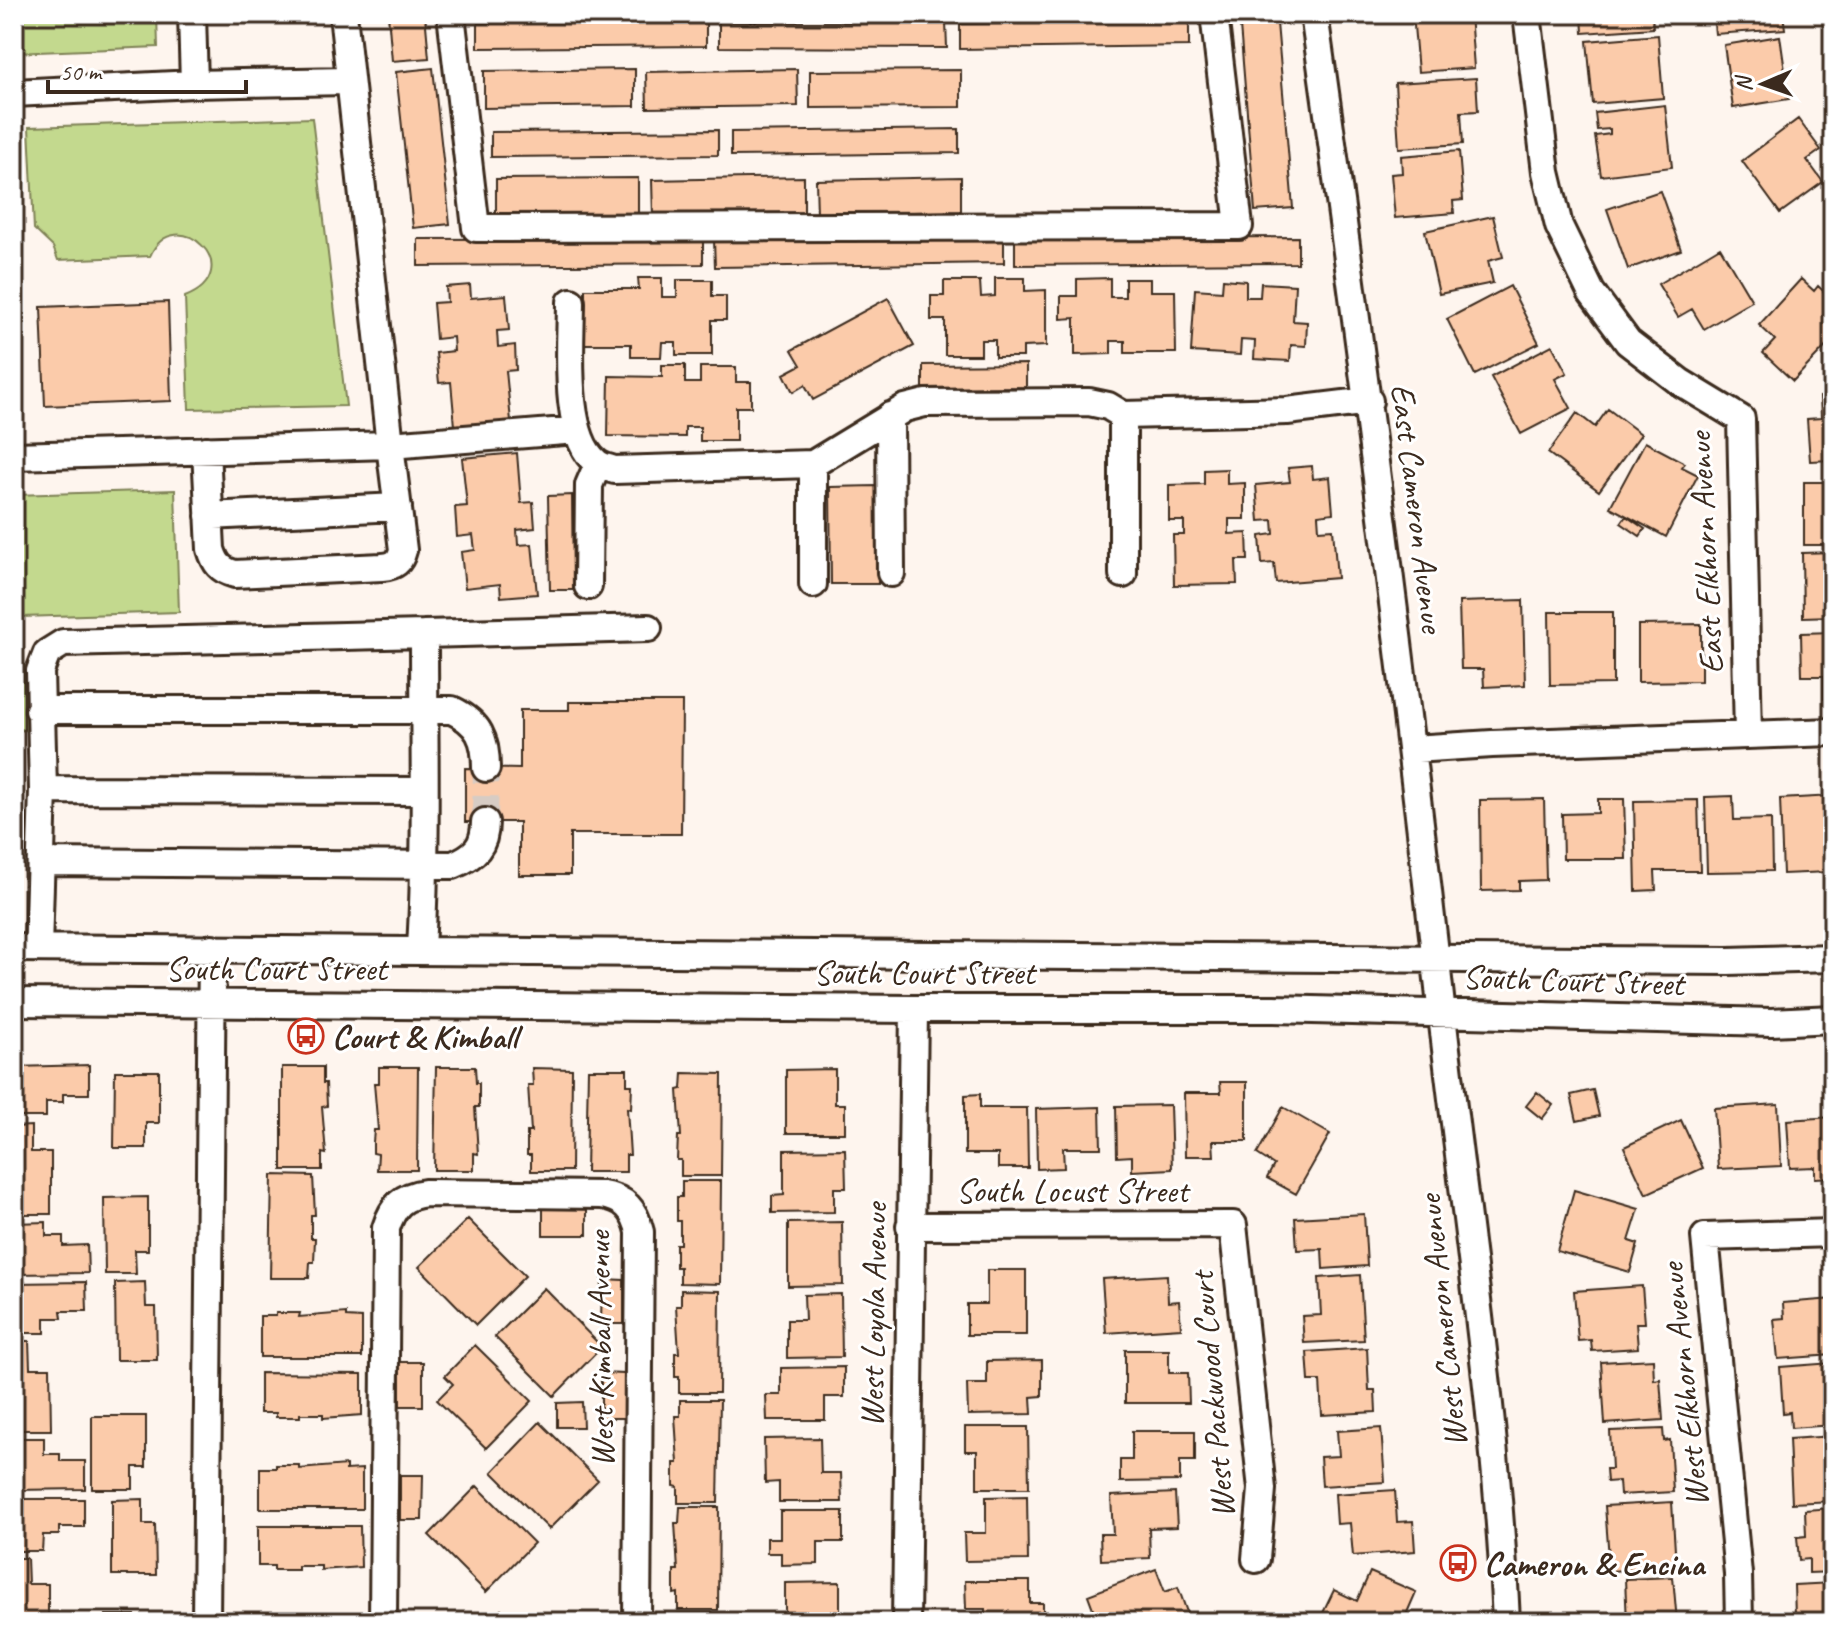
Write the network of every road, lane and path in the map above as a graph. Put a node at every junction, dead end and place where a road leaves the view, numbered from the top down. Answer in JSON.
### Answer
{"nodes":[{"id":1,"x":192,"y":14,"type":"edge"},
{"id":2,"x":343,"y":14,"type":"edge"},
{"id":3,"x":451,"y":14,"type":"edge"},
{"id":4,"x":1214,"y":14,"type":"edge"},
{"id":5,"x":1314,"y":14,"type":"edge"},
{"id":6,"x":1527,"y":14,"type":"edge"},
{"id":7,"x":348,"y":81,"type":"junction"},
{"id":8,"x":194,"y":84,"type":"junction"},
{"id":9,"x":14,"y":93,"type":"edge"},
{"id":10,"x":571,"y":302,"type":"dead end"},
{"id":11,"x":1369,"y":401,"type":"junction"},
{"id":12,"x":1123,"y":415,"type":"junction"},
{"id":13,"x":890,"y":416,"type":"junction"},
{"id":14,"x":577,"y":430,"type":"junction"},
{"id":15,"x":390,"y":445,"type":"junction"},
{"id":16,"x":206,"y":450,"type":"junction"},
{"id":17,"x":14,"y":456,"type":"edge"},
{"id":18,"x":598,"y":464,"type":"junction"},
{"id":19,"x":813,"y":464,"type":"junction"},
{"id":20,"x":398,"y":507,"type":"junction"},
{"id":21,"x":209,"y":516,"type":"junction"},
{"id":22,"x":891,"y":573,"type":"dead end"},
{"id":23,"x":1123,"y":574,"type":"dead end"},
{"id":24,"x":813,"y":584,"type":"dead end"},
{"id":25,"x":588,"y":586,"type":"dead end"},
{"id":26,"x":648,"y":628,"type":"dead end"},
{"id":27,"x":424,"y":634,"type":"junction"},
{"id":28,"x":39,"y":710,"type":"junction"},
{"id":29,"x":424,"y":710,"type":"junction"},
{"id":30,"x":1833,"y":732,"type":"edge"},
{"id":31,"x":1748,"y":735,"type":"junction"},
{"id":32,"x":1413,"y":749,"type":"junction"},
{"id":33,"x":486,"y":768,"type":"tunnel mouth"},
{"id":34,"x":43,"y":790,"type":"junction"},
{"id":35,"x":423,"y":791,"type":"junction"},
{"id":36,"x":485,"y":822,"type":"tunnel mouth"},
{"id":37,"x":42,"y":862,"type":"junction"},
{"id":38,"x":426,"y":866,"type":"junction"},
{"id":39,"x":26,"y":948,"type":"edge"},
{"id":40,"x":212,"y":948,"type":"junction"},
{"id":41,"x":421,"y":949,"type":"junction"},
{"id":42,"x":1437,"y":958,"type":"junction"},
{"id":43,"x":1833,"y":958,"type":"edge"},
{"id":44,"x":14,"y":1002,"type":"edge"},
{"id":45,"x":210,"y":1004,"type":"junction"},
{"id":46,"x":914,"y":1009,"type":"junction"},
{"id":47,"x":1442,"y":1012,"type":"junction"},
{"id":48,"x":1833,"y":1019,"type":"edge"},
{"id":49,"x":1233,"y":1225,"type":"joint"},
{"id":50,"x":910,"y":1226,"type":"junction"},
{"id":51,"x":1833,"y":1233,"type":"edge"},
{"id":52,"x":1256,"y":1559,"type":"dead end"},
{"id":53,"x":206,"y":1622,"type":"edge"},
{"id":54,"x":383,"y":1622,"type":"edge"},
{"id":55,"x":637,"y":1622,"type":"edge"},
{"id":56,"x":906,"y":1622,"type":"edge"},
{"id":57,"x":1506,"y":1622,"type":"edge"},
{"id":58,"x":1739,"y":1622,"type":"edge"}],
"edges":[{"from":1,"to":8,"type":"street"},
{"from":2,"to":7,"type":"street"},
{"from":3,"to":4,"type":"street"},
{"from":5,"to":11,"type":"street","name":"East Cameron Avenue"},
{"from":6,"to":31,"type":"street","name":"East Elkhorn Avenue"},
{"from":7,"to":8,"type":"street"},
{"from":7,"to":15,"type":"street"},
{"from":8,"to":9,"type":"street"},
{"from":10,"to":14,"type":"street"},
{"from":11,"to":12,"type":"street"},
{"from":11,"to":32,"type":"street","name":"East Cameron Avenue"},
{"from":12,"to":13,"type":"street"},
{"from":12,"to":23,"type":"street"},
{"from":13,"to":19,"type":"street"},
{"from":13,"to":22,"type":"street"},
{"from":14,"to":15,"type":"street"},
{"from":14,"to":18,"type":"street"},
{"from":15,"to":16,"type":"street"},
{"from":15,"to":20,"type":"street"},
{"from":16,"to":17,"type":"street"},
{"from":16,"to":21,"type":"street"},
{"from":18,"to":19,"type":"street"},
{"from":18,"to":25,"type":"street"},
{"from":19,"to":24,"type":"street"},
{"from":20,"to":21,"type":"street"},
{"from":20,"to":21,"type":"street"},
{"from":26,"to":27,"type":"street"},
{"from":27,"to":28,"type":"street"},
{"from":27,"to":29,"type":"street"},
{"from":28,"to":29,"type":"street"},
{"from":28,"to":34,"type":"street"},
{"from":29,"to":33,"type":"street"},
{"from":29,"to":35,"type":"street"},
{"from":30,"to":31,"type":"street"},
{"from":31,"to":32,"type":"street"},
{"from":32,"to":42,"type":"street","name":"East Cameron Avenue"},
{"from":34,"to":35,"type":"street"},
{"from":34,"to":37,"type":"street"},
{"from":35,"to":38,"type":"street"},
{"from":36,"to":38,"type":"street"},
{"from":37,"to":38,"type":"street"},
{"from":37,"to":39,"type":"street"},
{"from":38,"to":41,"type":"street"},
{"from":39,"to":40,"type":"street","name":"South Court Street"},
{"from":40,"to":41,"type":"street","name":"South Court Street"},
{"from":40,"to":45,"type":"street"},
{"from":41,"to":42,"type":"street","name":"South Court Street"},
{"from":42,"to":43,"type":"street","name":"South Court Street"},
{"from":42,"to":47,"type":"street","name":"East Cameron Avenue"},
{"from":44,"to":45,"type":"street","name":"South Court Street"},
{"from":45,"to":46,"type":"street","name":"South Court Street"},
{"from":45,"to":53,"type":"street"},
{"from":46,"to":47,"type":"street","name":"South Court Street"},
{"from":46,"to":50,"type":"street","name":"West Loyola Avenue"},
{"from":47,"to":48,"type":"street","name":"South Court Street"},
{"from":47,"to":57,"type":"street","name":"West Cameron Avenue"},
{"from":49,"to":50,"type":"street","name":"South Locust Street"},
{"from":49,"to":52,"type":"street","name":"West Packwood Court"},
{"from":50,"to":56,"type":"street","name":"West Loyola Avenue"},
{"from":51,"to":58,"type":"street","name":"West Elkhorn Avenue"},
{"from":54,"to":55,"type":"street","name":"West Kimball Avenue"}]}
